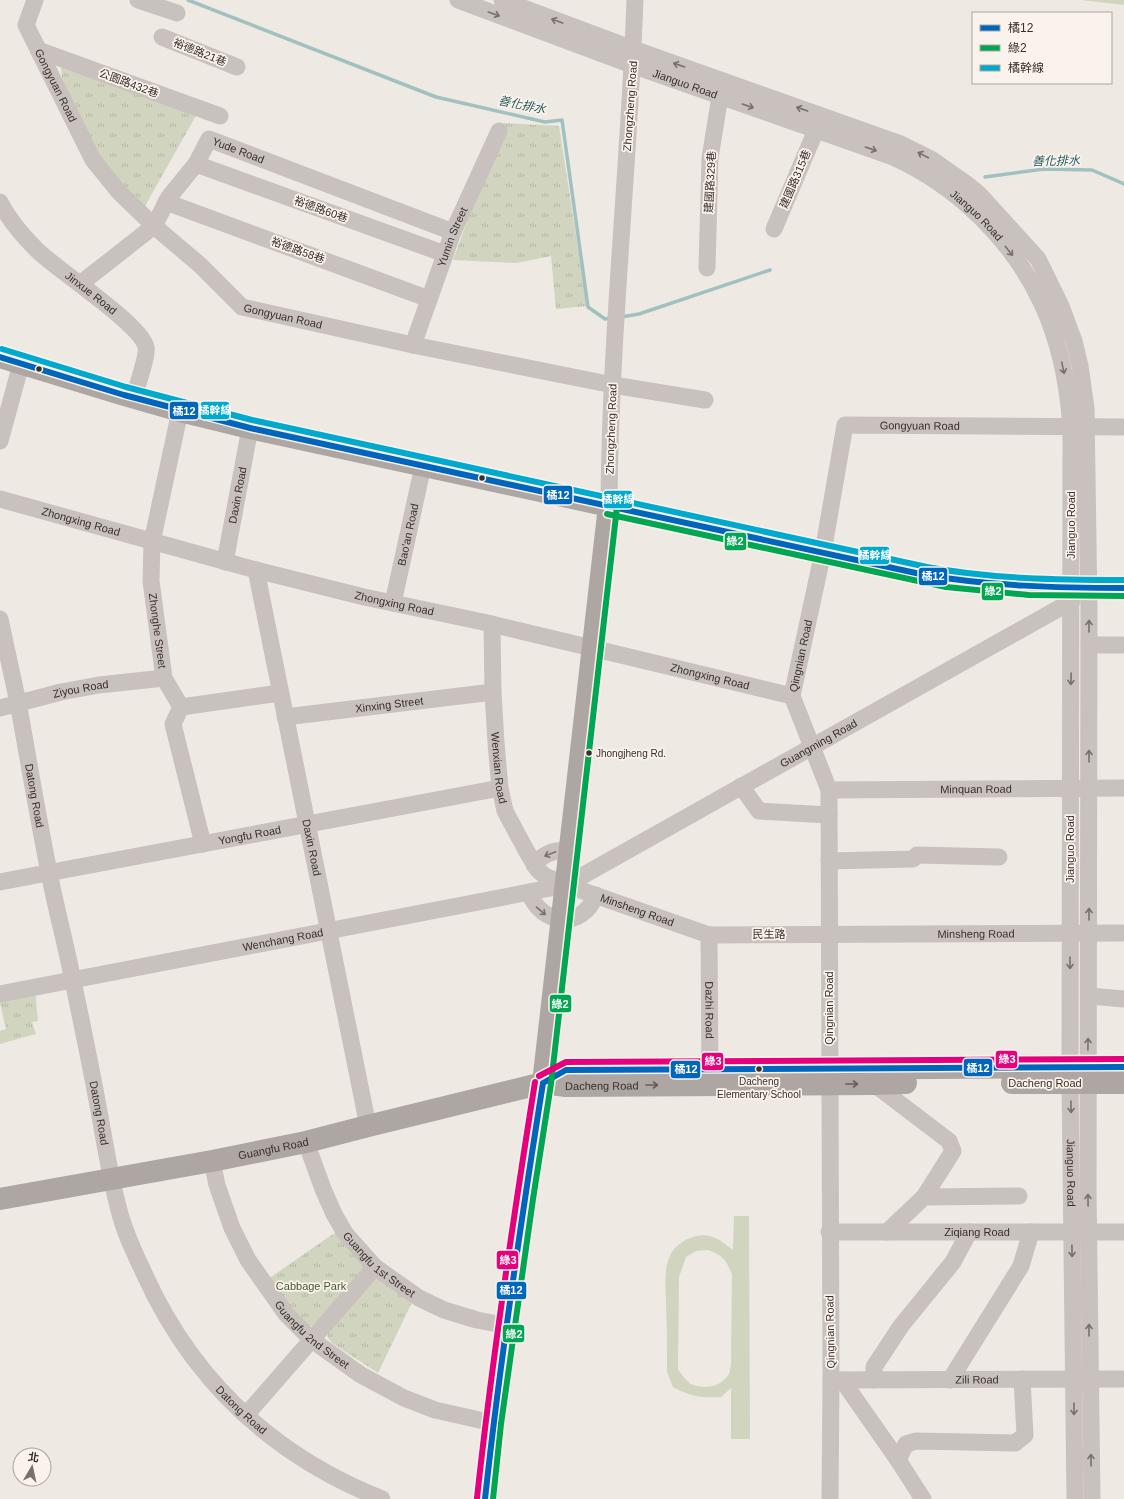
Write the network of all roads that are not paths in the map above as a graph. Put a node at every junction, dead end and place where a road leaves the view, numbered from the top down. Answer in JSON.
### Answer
{"nodes":[{"id":1,"x":35,"y":0,"type":"edge"},
{"id":2,"x":138,"y":0,"type":"edge"},
{"id":3,"x":458,"y":0,"type":"edge"},
{"id":4,"x":502,"y":0,"type":"edge"},
{"id":5,"x":635,"y":0,"type":"edge"},
{"id":6,"x":177,"y":13,"type":"dead end"},
{"id":7,"x":162,"y":37,"type":"dead end"},
{"id":8,"x":38,"y":50,"type":"junction"},
{"id":9,"x":633,"y":57,"type":"junction"},
{"id":10,"x":237,"y":67,"type":"dead end"},
{"id":11,"x":720,"y":96,"type":"junction"},
{"id":12,"x":220,"y":116,"type":"dead end"},
{"id":13,"x":816,"y":130,"type":"junction"},
{"id":14,"x":499,"y":131,"type":"dead end"},
{"id":15,"x":196,"y":164,"type":"junction"},
{"id":16,"x":959,"y":184,"type":"junction"},
{"id":17,"x":166,"y":202,"type":"junction"},
{"id":18,"x":1,"y":207,"type":"edge"},
{"id":19,"x":154,"y":226,"type":"junction"},
{"id":20,"x":774,"y":229,"type":"dead end"},
{"id":21,"x":453,"y":232,"type":"junction"},
{"id":22,"x":445,"y":254,"type":"junction"},
{"id":23,"x":707,"y":268,"type":"dead end"},
{"id":24,"x":80,"y":284,"type":"junction"},
{"id":25,"x":429,"y":298,"type":"junction"},
{"id":26,"x":413,"y":345,"type":"junction"},
{"id":27,"x":0,"y":357,"type":"edge"},
{"id":28,"x":21,"y":364,"type":"junction"},
{"id":29,"x":613,"y":385,"type":"junction"},
{"id":30,"x":134,"y":398,"type":"junction"},
{"id":31,"x":705,"y":400,"type":"dead end"},
{"id":32,"x":180,"y":411,"type":"junction"},
{"id":33,"x":250,"y":428,"type":"junction"},
{"id":34,"x":1079,"y":428,"type":"junction"},
{"id":35,"x":1124,"y":428,"type":"edge"},
{"id":36,"x":0,"y":441,"type":"edge"},
{"id":37,"x":423,"y":466,"type":"junction"},
{"id":38,"x":0,"y":499,"type":"edge"},
{"id":39,"x":609,"y":506,"type":"junction"},
{"id":40,"x":152,"y":542,"type":"junction"},
{"id":41,"x":823,"y":552,"type":"junction"},
{"id":42,"x":225,"y":562,"type":"junction"},
{"id":43,"x":256,"y":570,"type":"junction"},
{"id":44,"x":1089,"y":588,"type":"junction"},
{"id":45,"x":1124,"y":588,"type":"edge"},
{"id":46,"x":1072,"y":594,"type":"junction"},
{"id":47,"x":392,"y":603,"type":"junction"},
{"id":48,"x":0,"y":619,"type":"edge"},
{"id":49,"x":492,"y":624,"type":"junction"},
{"id":50,"x":1089,"y":645,"type":"junction"},
{"id":51,"x":1124,"y":645,"type":"edge"},
{"id":52,"x":593,"y":648,"type":"junction"},
{"id":53,"x":164,"y":678,"type":"junction"},
{"id":54,"x":493,"y":692,"type":"junction"},
{"id":55,"x":280,"y":693,"type":"junction"},
{"id":56,"x":792,"y":696,"type":"junction"},
{"id":57,"x":18,"y":704,"type":"junction"},
{"id":58,"x":181,"y":706,"type":"junction"},
{"id":59,"x":0,"y":708,"type":"edge"},
{"id":60,"x":285,"y":717,"type":"junction"},
{"id":61,"x":812,"y":746,"type":"junction"},
{"id":62,"x":741,"y":786,"type":"junction"},
{"id":63,"x":500,"y":788,"type":"junction"},
{"id":64,"x":1070,"y":788,"type":"junction"},
{"id":65,"x":1089,"y":788,"type":"junction"},
{"id":66,"x":1124,"y":788,"type":"edge"},
{"id":67,"x":829,"y":790,"type":"junction"},
{"id":68,"x":829,"y":815,"type":"junction"},
{"id":69,"x":307,"y":824,"type":"junction"},
{"id":70,"x":203,"y":844,"type":"junction"},
{"id":71,"x":569,"y":851,"type":"junction"},
{"id":72,"x":1000,"y":857,"type":"dead end"},
{"id":73,"x":829,"y":861,"type":"junction"},
{"id":74,"x":534,"y":865,"type":"junction"},
{"id":75,"x":49,"y":873,"type":"junction"},
{"id":76,"x":0,"y":882,"type":"edge"},
{"id":77,"x":566,"y":885,"type":"junction"},
{"id":78,"x":529,"y":892,"type":"junction"},
{"id":79,"x":596,"y":895,"type":"junction"},
{"id":80,"x":562,"y":920,"type":"junction"},
{"id":81,"x":328,"y":931,"type":"junction"},
{"id":82,"x":1070,"y":933,"type":"junction"},
{"id":83,"x":1089,"y":933,"type":"junction"},
{"id":84,"x":1124,"y":933,"type":"edge"},
{"id":85,"x":829,"y":934,"type":"junction"},
{"id":86,"x":709,"y":935,"type":"junction"},
{"id":87,"x":73,"y":980,"type":"junction"},
{"id":88,"x":0,"y":994,"type":"edge"},
{"id":89,"x":1089,"y":996,"type":"junction"},
{"id":90,"x":1124,"y":999,"type":"edge"},
{"id":91,"x":1124,"y":1067,"type":"edge"},
{"id":92,"x":1079,"y":1076,"type":"junction"},
{"id":93,"x":710,"y":1077,"type":"junction"},
{"id":94,"x":829,"y":1077,"type":"junction"},
{"id":95,"x":543,"y":1083,"type":"junction"},
{"id":96,"x":1124,"y":1083,"type":"edge"},
{"id":97,"x":874,"y":1084,"type":"junction"},
{"id":98,"x":368,"y":1126,"type":"junction"},
{"id":99,"x":306,"y":1142,"type":"junction"},
{"id":100,"x":212,"y":1161,"type":"junction"},
{"id":101,"x":111,"y":1178,"type":"junction"},
{"id":102,"x":1019,"y":1196,"type":"dead end"},
{"id":103,"x":924,"y":1197,"type":"junction"},
{"id":104,"x":0,"y":1199,"type":"edge"},
{"id":105,"x":829,"y":1232,"type":"junction"},
{"id":106,"x":887,"y":1232,"type":"junction"},
{"id":107,"x":969,"y":1232,"type":"junction"},
{"id":108,"x":1031,"y":1232,"type":"junction"},
{"id":109,"x":1072,"y":1232,"type":"junction"},
{"id":110,"x":1089,"y":1232,"type":"junction"},
{"id":111,"x":1124,"y":1232,"type":"edge"},
{"id":112,"x":375,"y":1267,"type":"junction"},
{"id":113,"x":508,"y":1326,"type":"junction"},
{"id":114,"x":312,"y":1340,"type":"junction"},
{"id":115,"x":1124,"y":1379,"type":"edge"},
{"id":116,"x":836,"y":1380,"type":"junction"},
{"id":117,"x":874,"y":1380,"type":"junction"},
{"id":118,"x":950,"y":1380,"type":"junction"},
{"id":119,"x":1022,"y":1380,"type":"junction"},
{"id":120,"x":1082,"y":1380,"type":"junction"},
{"id":121,"x":246,"y":1415,"type":"junction"},
{"id":122,"x":493,"y":1423,"type":"junction"},
{"id":123,"x":898,"y":1460,"type":"junction"},
{"id":124,"x":382,"y":1499,"type":"edge"},
{"id":125,"x":485,"y":1499,"type":"edge"},
{"id":126,"x":830,"y":1499,"type":"edge"},
{"id":127,"x":923,"y":1499,"type":"edge"},
{"id":128,"x":1075,"y":1499,"type":"edge"},
{"id":129,"x":1092,"y":1499,"type":"edge"}],
"edges":[{"from":1,"to":8,"type":"street","name":"Gongyuan Road"},
{"from":2,"to":6,"type":"street"},
{"from":3,"to":9,"type":"street","name":"Jianguo Road","one_way":true},
{"from":9,"to":4,"type":"street","name":"Jianguo Road","one_way":true},
{"from":5,"to":9,"type":"street","name":"Zhongzheng Road"},
{"from":7,"to":10,"type":"street","name":"裕德路21巷"},
{"from":8,"to":12,"type":"street","name":"公園路432巷"},
{"from":8,"to":19,"type":"street","name":"Gongyuan Road"},
{"from":9,"to":11,"type":"street","name":"Jianguo Road"},
{"from":16,"to":9,"type":"street","name":"Jianguo Road","one_way":true},
{"from":9,"to":29,"type":"street","name":"Zhongzheng Road"},
{"from":11,"to":13,"type":"street","name":"Jianguo Road","one_way":true},
{"from":11,"to":23,"type":"street","name":"建國路329巷"},
{"from":13,"to":16,"type":"street","name":"Jianguo Road","one_way":true},
{"from":13,"to":20,"type":"street","name":"建國路315巷"},
{"from":14,"to":21,"type":"street","name":"Yumin Street"},
{"from":15,"to":17,"type":"street","name":"Yude Road"},
{"from":15,"to":21,"type":"street","name":"Yude Road"},
{"from":15,"to":22,"type":"street","name":"裕德路60巷"},
{"from":16,"to":34,"type":"street","name":"Jianguo Road"},
{"from":17,"to":19,"type":"street","name":"Yude Road"},
{"from":17,"to":25,"type":"street","name":"裕德路58巷"},
{"from":18,"to":24,"type":"street","name":"Jinxue Road"},
{"from":19,"to":24,"type":"street","name":"Yude Road"},
{"from":19,"to":26,"type":"street","name":"Gongyuan Road"},
{"from":21,"to":22,"type":"street","name":"Yumin Street"},
{"from":22,"to":25,"type":"street","name":"Yumin Street"},
{"from":24,"to":30,"type":"street","name":"Jinxue Road"},
{"from":25,"to":26,"type":"street","name":"Yumin Street"},
{"from":26,"to":29,"type":"street","name":"Gongyuan Road"},
{"from":27,"to":28,"type":"main road"},
{"from":28,"to":30,"type":"main road"},
{"from":28,"to":36,"type":"street"},
{"from":29,"to":31,"type":"street","name":"Gongyuan Road"},
{"from":29,"to":39,"type":"street","name":"Zhongzheng Road"},
{"from":30,"to":32,"type":"main road"},
{"from":32,"to":33,"type":"main road"},
{"from":32,"to":40,"type":"street","name":"Zhonghe Street"},
{"from":33,"to":37,"type":"main road"},
{"from":33,"to":42,"type":"street","name":"Daxin Road"},
{"from":34,"to":35,"type":"street","name":"Gongyuan Road"},
{"from":34,"to":41,"type":"street","name":"Gongyuan Road"},
{"from":34,"to":44,"type":"street","name":"Jianguo Road"},
{"from":34,"to":46,"type":"street","name":"Jianguo Road"},
{"from":37,"to":39,"type":"main road"},
{"from":37,"to":47,"type":"street","name":"Bao'an Road"},
{"from":38,"to":40,"type":"street","name":"Zhongxing Road"},
{"from":39,"to":41,"type":"street"},
{"from":39,"to":52,"type":"main road","name":"Zhongzheng Road"},
{"from":40,"to":42,"type":"street","name":"Zhongxing Road"},
{"from":40,"to":53,"type":"street","name":"Zhonghe Street"},
{"from":41,"to":46,"type":"street"},
{"from":41,"to":56,"type":"street","name":"Qingnian Road"},
{"from":42,"to":43,"type":"street","name":"Zhongxing Road"},
{"from":43,"to":47,"type":"street","name":"Zhongxing Road"},
{"from":43,"to":55,"type":"street","name":"Daxin Road"},
{"from":44,"to":45,"type":"street"},
{"from":44,"to":46,"type":"street"},
{"from":50,"to":44,"type":"street","name":"Jianguo Road","one_way":true},
{"from":46,"to":61,"type":"street","name":"Guangming Road"},
{"from":46,"to":64,"type":"street","name":"Jianguo Road","one_way":true},
{"from":47,"to":49,"type":"street","name":"Zhongxing Road"},
{"from":48,"to":57,"type":"street","name":"Datong Road"},
{"from":49,"to":52,"type":"street","name":"Zhongxing Road"},
{"from":49,"to":54,"type":"street","name":"Wenxian Road"},
{"from":50,"to":51,"type":"street"},
{"from":65,"to":50,"type":"street","name":"Jianguo Road","one_way":true},
{"from":52,"to":56,"type":"street","name":"Zhongxing Road"},
{"from":52,"to":71,"type":"main road","name":"Zhongzheng Road"},
{"from":53,"to":57,"type":"street","name":"Ziyou Road"},
{"from":53,"to":58,"type":"street","name":"Zhonghe Street"},
{"from":54,"to":60,"type":"street","name":"Xinxing Street"},
{"from":54,"to":63,"type":"street","name":"Wenxian Road"},
{"from":55,"to":58,"type":"street"},
{"from":55,"to":60,"type":"street","name":"Daxin Road"},
{"from":56,"to":61,"type":"street","name":"Qingnian Road"},
{"from":57,"to":59,"type":"street","name":"Ziyou Road"},
{"from":57,"to":75,"type":"street","name":"Datong Road"},
{"from":58,"to":70,"type":"street"},
{"from":60,"to":69,"type":"street","name":"Daxin Road"},
{"from":61,"to":62,"type":"street","name":"Guangming Road"},
{"from":61,"to":67,"type":"street","name":"Qingnian Road"},
{"from":62,"to":68,"type":"street"},
{"from":62,"to":77,"type":"street","name":"Guangming Road"},
{"from":63,"to":69,"type":"street","name":"Yongfu Road"},
{"from":63,"to":74,"type":"street","name":"Wenxian Road"},
{"from":64,"to":65,"type":"street","name":"Minquan Road"},
{"from":64,"to":67,"type":"street","name":"Minquan Road"},
{"from":64,"to":82,"type":"street","name":"Jianguo Road"},
{"from":65,"to":66,"type":"street","name":"Minquan Road"},
{"from":83,"to":65,"type":"street","name":"Jianguo Road","one_way":true},
{"from":67,"to":68,"type":"street","name":"Qingnian Road"},
{"from":68,"to":73,"type":"street","name":"Qingnian Road"},
{"from":69,"to":70,"type":"street","name":"Yongfu Road"},
{"from":69,"to":81,"type":"street","name":"Daxin Road"},
{"from":70,"to":75,"type":"street","name":"Yongfu Road"},
{"from":71,"to":74,"type":"street","one_way":true},
{"from":71,"to":77,"type":"main road","name":"Zhongzheng Road"},
{"from":72,"to":73,"type":"street"},
{"from":73,"to":85,"type":"street","name":"Qingnian Road"},
{"from":74,"to":77,"type":"street","name":"Wenxian Road"},
{"from":75,"to":76,"type":"street","name":"Yongfu Road"},
{"from":75,"to":87,"type":"street","name":"Datong Road"},
{"from":77,"to":78,"type":"street","name":"Wenchang Road"},
{"from":77,"to":79,"type":"street","name":"Minsheng Road"},
{"from":77,"to":80,"type":"main road","name":"Zhongzheng Road"},
{"from":78,"to":80,"type":"street","one_way":true},
{"from":78,"to":81,"type":"street","name":"Wenchang Road"},
{"from":79,"to":80,"type":"street"},
{"from":79,"to":86,"type":"street","name":"Minsheng Road"},
{"from":80,"to":95,"type":"main road","name":"Zhongzheng Road"},
{"from":81,"to":87,"type":"street","name":"Wenchang Road"},
{"from":81,"to":98,"type":"street","name":"Daxin Road"},
{"from":82,"to":83,"type":"street","name":"Minsheng Road"},
{"from":82,"to":85,"type":"street","name":"Minsheng Road"},
{"from":82,"to":92,"type":"street","name":"Jianguo Road","one_way":true},
{"from":83,"to":84,"type":"street","name":"Minsheng Road"},
{"from":83,"to":89,"type":"street","name":"Jianguo Road"},
{"from":85,"to":86,"type":"street","name":"民生路"},
{"from":85,"to":94,"type":"street","name":"Qingnian Road"},
{"from":86,"to":93,"type":"street","name":"Dazhi Road"},
{"from":87,"to":88,"type":"street","name":"Wenchang Road"},
{"from":87,"to":101,"type":"street","name":"Datong Road"},
{"from":89,"to":90,"type":"street"},
{"from":92,"to":89,"type":"street","name":"Jianguo Road","one_way":true},
{"from":91,"to":92,"type":"main road","name":"Dacheng Road"},
{"from":92,"to":94,"type":"main road","name":"Dacheng Road"},
{"from":92,"to":96,"type":"main road","name":"Dacheng Road"},
{"from":92,"to":97,"type":"main road","name":"Dacheng Road"},
{"from":92,"to":109,"type":"street","name":"Jianguo Road","one_way":true},
{"from":110,"to":92,"type":"street","name":"Jianguo Road","one_way":true},
{"from":93,"to":94,"type":"main road","name":"Dacheng Road"},
{"from":93,"to":95,"type":"main road","name":"Dacheng Road"},
{"from":94,"to":97,"type":"main road","name":"Dacheng Road","one_way":true},
{"from":94,"to":105,"type":"street","name":"Qingnian Road"},
{"from":95,"to":98,"type":"main road","name":"Guangfu Road"},
{"from":95,"to":113,"type":"main road","name":"Zhongzheng Road"},
{"from":97,"to":103,"type":"street"},
{"from":98,"to":99,"type":"main road","name":"Guangfu Road"},
{"from":99,"to":100,"type":"main road","name":"Guangfu Road"},
{"from":99,"to":112,"type":"street","name":"Guangfu 1st Street"},
{"from":100,"to":101,"type":"main road","name":"Guangfu Road"},
{"from":100,"to":114,"type":"street","name":"Guangfu 2nd Street"},
{"from":101,"to":104,"type":"main road","name":"Guangfu Road"},
{"from":101,"to":121,"type":"street","name":"Datong Road"},
{"from":102,"to":103,"type":"street"},
{"from":103,"to":106,"type":"street"},
{"from":105,"to":106,"type":"street","name":"Ziqiang Road"},
{"from":105,"to":116,"type":"street","name":"Qingnian Road"},
{"from":106,"to":107,"type":"street","name":"Ziqiang Road"},
{"from":107,"to":108,"type":"street","name":"Ziqiang Road"},
{"from":107,"to":117,"type":"street"},
{"from":108,"to":109,"type":"street","name":"Ziqiang Road"},
{"from":108,"to":118,"type":"street"},
{"from":109,"to":110,"type":"street","name":"Ziqiang Road"},
{"from":109,"to":120,"type":"street","name":"Jianguo Road","one_way":true},
{"from":110,"to":111,"type":"street","name":"Ziqiang Road"},
{"from":120,"to":110,"type":"street","name":"Jianguo Road","one_way":true},
{"from":112,"to":113,"type":"street","name":"Guangfu 1st Street"},
{"from":112,"to":114,"type":"street"},
{"from":113,"to":122,"type":"main road","name":"Zhongzheng Road"},
{"from":114,"to":121,"type":"street"},
{"from":114,"to":122,"type":"street","name":"Guangfu 2nd Street"},
{"from":115,"to":120,"type":"street","name":"Zili Road"},
{"from":116,"to":117,"type":"street","name":"Zili Road"},
{"from":116,"to":123,"type":"street","name":"Qingnian Road"},
{"from":116,"to":126,"type":"street","name":"Qingnian Road"},
{"from":117,"to":118,"type":"street","name":"Zili Road"},
{"from":118,"to":119,"type":"street","name":"Zili Road"},
{"from":119,"to":120,"type":"street","name":"Zili Road"},
{"from":119,"to":123,"type":"street"},
{"from":120,"to":128,"type":"street","name":"Jianguo Road","one_way":true},
{"from":129,"to":120,"type":"street","name":"Jianguo Road","one_way":true},
{"from":121,"to":124,"type":"street","name":"Datong Road"},
{"from":122,"to":125,"type":"main road","name":"Zhongzheng Road"},
{"from":123,"to":127,"type":"street","name":"Qingnian Road"}]}
